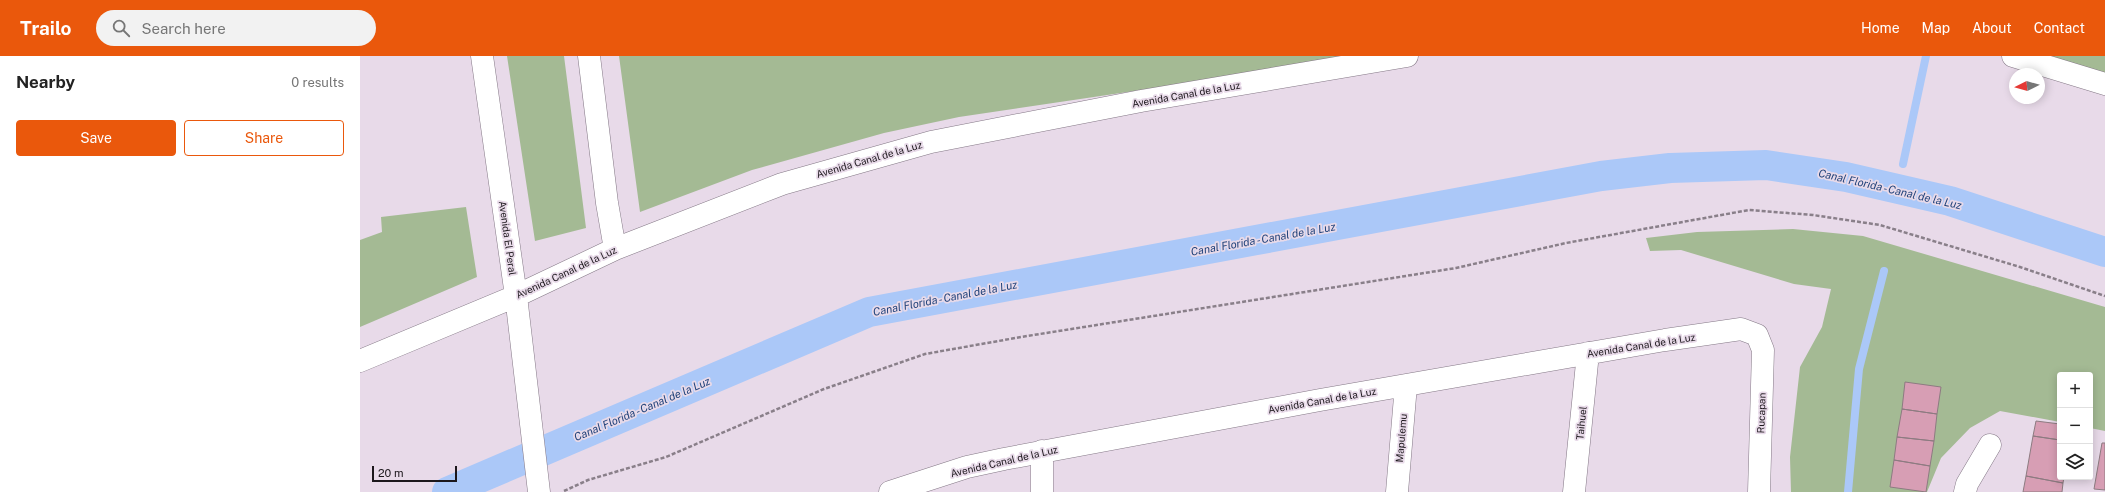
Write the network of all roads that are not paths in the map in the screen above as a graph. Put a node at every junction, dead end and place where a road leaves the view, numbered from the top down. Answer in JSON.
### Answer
{"nodes":[{"id":1,"x":482,"y":56,"type":"edge"},
{"id":2,"x":588,"y":56,"type":"edge"},
{"id":3,"x":1407,"y":56,"type":"edge"},
{"id":4,"x":2013,"y":56,"type":"edge"},
{"id":5,"x":2105,"y":84,"type":"edge"},
{"id":6,"x":615,"y":249,"type":"junction"},
{"id":7,"x":516,"y":296,"type":"junction"},
{"id":8,"x":1757,"y":335,"type":"joint"},
{"id":9,"x":1588,"y":353,"type":"junction"},
{"id":10,"x":360,"y":361,"type":"edge"},
{"id":11,"x":1406,"y":385,"type":"junction"},
{"id":12,"x":1990,"y":445,"type":"dead end"},
{"id":13,"x":1042,"y":451,"type":"junction"},
{"id":14,"x":539,"y":492,"type":"edge"},
{"id":15,"x":890,"y":492,"type":"edge"},
{"id":16,"x":1042,"y":492,"type":"edge"},
{"id":17,"x":1397,"y":492,"type":"edge"},
{"id":18,"x":1574,"y":492,"type":"edge"},
{"id":19,"x":1759,"y":492,"type":"edge"},
{"id":20,"x":1965,"y":492,"type":"edge"}],
"edges":[{"from":1,"to":7,"type":"street","name":"Avenida El Peral"},
{"from":2,"to":6,"type":"street"},
{"from":3,"to":6,"type":"street","name":"Avenida Canal de la Luz"},
{"from":4,"to":5,"type":"street"},
{"from":6,"to":7,"type":"street","name":"Avenida Canal de la Luz"},
{"from":7,"to":10,"type":"street","name":"Avenida Canal de la Luz"},
{"from":7,"to":14,"type":"street","name":"Avenida El Peral"},
{"from":8,"to":9,"type":"street","name":"Avenida Canal de la Luz"},
{"from":8,"to":19,"type":"street","name":"Rucapan"},
{"from":9,"to":11,"type":"street","name":"Avenida Canal de la Luz"},
{"from":9,"to":18,"type":"street","name":"Taihuel"},
{"from":11,"to":13,"type":"street","name":"Avenida Canal de la Luz"},
{"from":11,"to":17,"type":"street","name":"Mapulemu"},
{"from":12,"to":20,"type":"street"},
{"from":13,"to":15,"type":"street","name":"Avenida Canal de la Luz"},
{"from":13,"to":16,"type":"street"}]}
